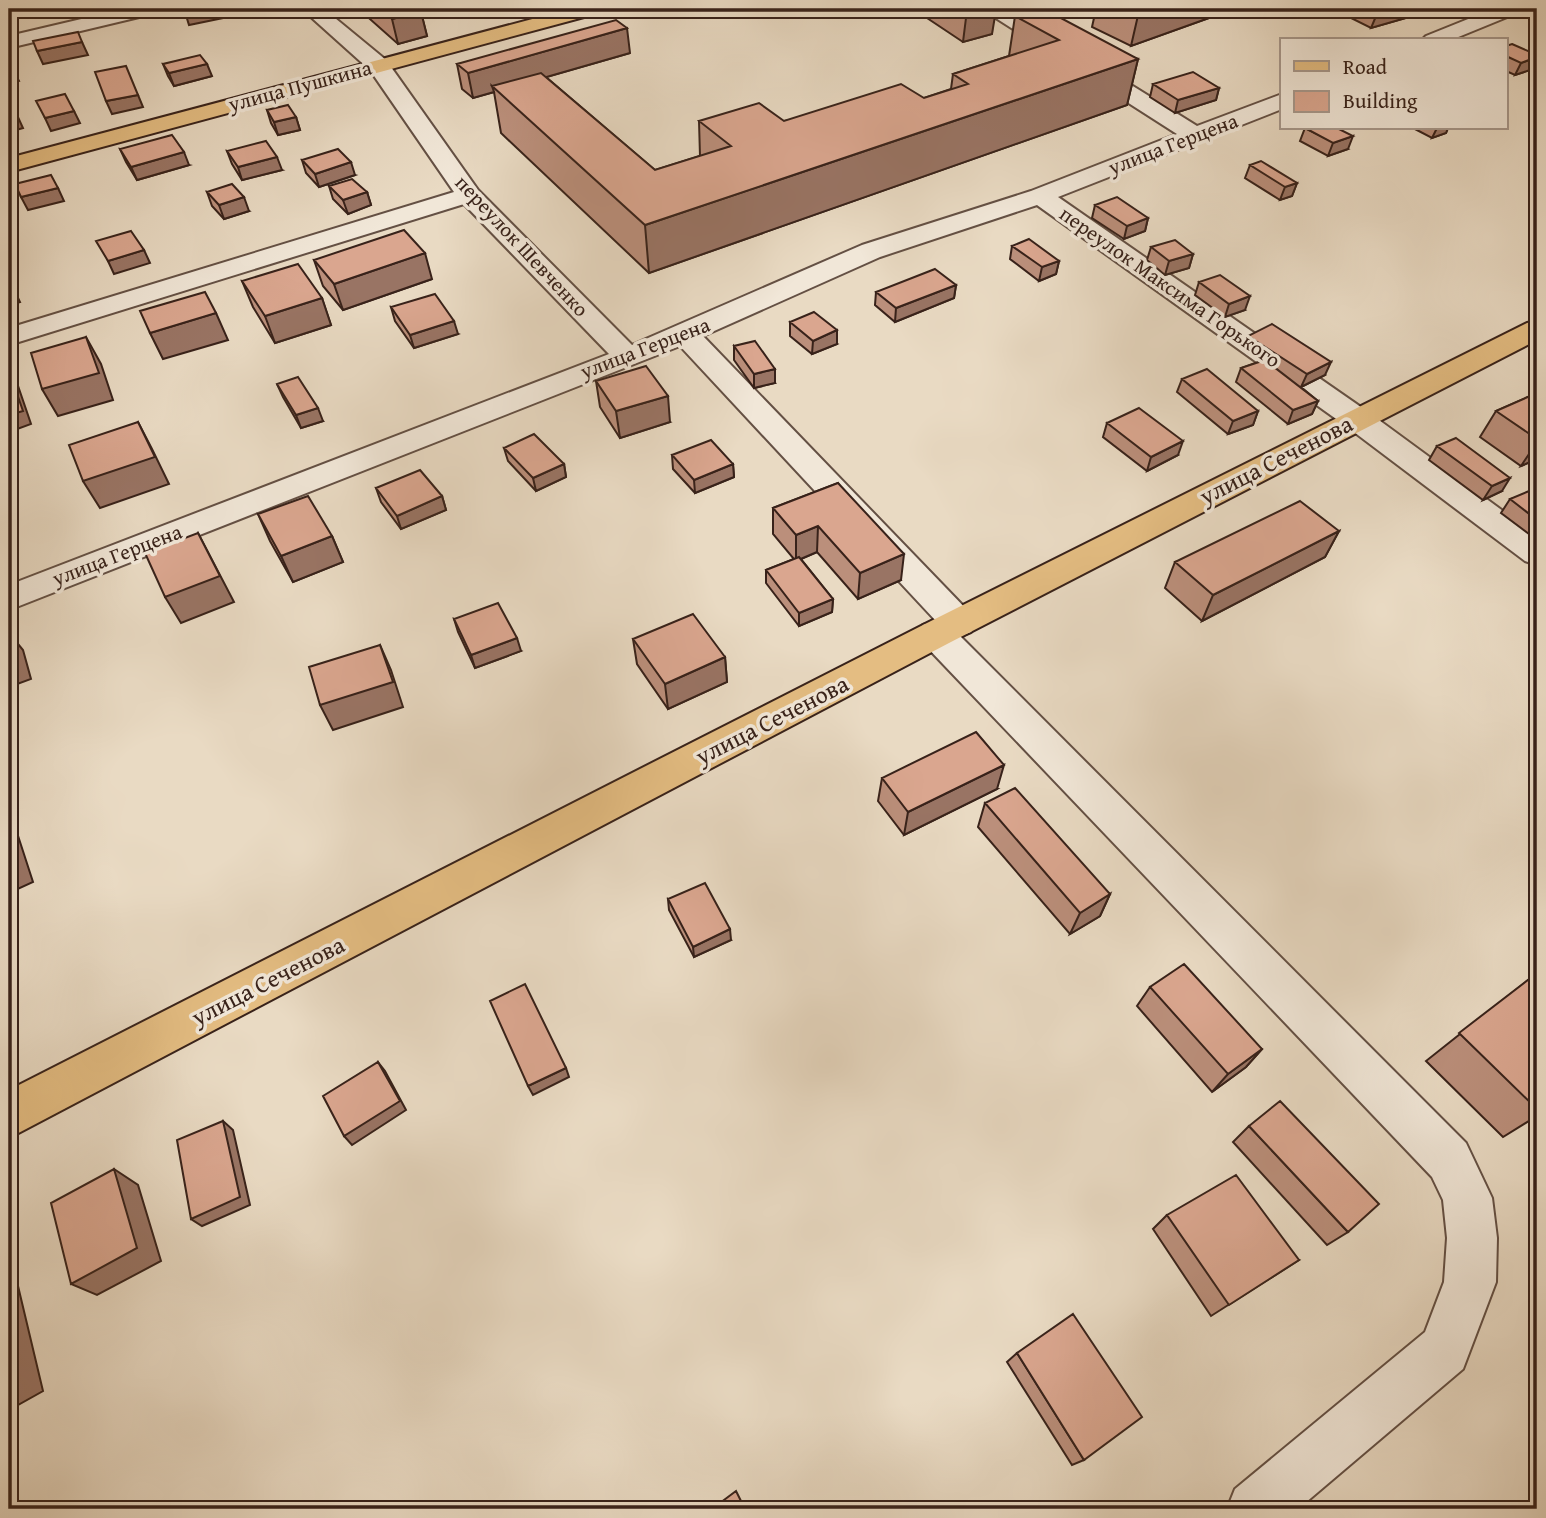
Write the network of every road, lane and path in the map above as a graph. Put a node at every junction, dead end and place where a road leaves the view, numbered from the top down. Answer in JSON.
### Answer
{"nodes":[{"id":1,"x":149,"y":9,"type":"edge"},
{"id":2,"x":312,"y":9,"type":"edge"},
{"id":3,"x":592,"y":9,"type":"edge"},
{"id":4,"x":995,"y":9,"type":"edge"},
{"id":5,"x":1510,"y":9,"type":"edge"},
{"id":6,"x":1525,"y":9,"type":"edge"},
{"id":7,"x":1537,"y":14,"type":"edge"},
{"id":8,"x":1438,"y":38,"type":"edge"},
{"id":9,"x":9,"y":42,"type":"edge"},
{"id":10,"x":378,"y":65,"type":"junction"},
{"id":11,"x":1280,"y":103,"type":"edge"},
{"id":12,"x":1197,"y":136,"type":"junction"},
{"id":13,"x":9,"y":165,"type":"edge"},
{"id":14,"x":469,"y":195,"type":"junction"},
{"id":15,"x":1040,"y":196,"type":"junction"},
{"id":16,"x":1537,"y":329,"type":"edge"},
{"id":17,"x":685,"y":334,"type":"junction"},
{"id":18,"x":9,"y":337,"type":"edge"},
{"id":19,"x":626,"y":355,"type":"junction"},
{"id":20,"x":1357,"y":419,"type":"junction"},
{"id":21,"x":1537,"y":553,"type":"edge"},
{"id":22,"x":9,"y":598,"type":"edge"},
{"id":23,"x":948,"y":629,"type":"junction"},
{"id":24,"x":9,"y":1115,"type":"edge"},
{"id":25,"x":1255,"y":1509,"type":"edge"}],
"edges":[{"from":1,"to":9,"type":"street"},
{"from":2,"to":10,"type":"street","name":"переулок Шевченко"},
{"from":3,"to":10,"type":"main road","name":"улица Пушкина"},
{"from":4,"to":12,"type":"street"},
{"from":5,"to":8,"type":"street"},
{"from":6,"to":7,"type":"main road"},
{"from":10,"to":13,"type":"main road","name":"улица Пушкина"},
{"from":10,"to":14,"type":"street","name":"переулок Шевченко"},
{"from":11,"to":12,"type":"street","name":"улица Герцена"},
{"from":12,"to":15,"type":"street","name":"улица Герцена"},
{"from":14,"to":18,"type":"street"},
{"from":14,"to":19,"type":"street","name":"переулок Шевченко"},
{"from":15,"to":17,"type":"street","name":"улица Герцена"},
{"from":15,"to":20,"type":"street","name":"переулок Максима Горького"},
{"from":16,"to":20,"type":"main road","name":"улица Сеченова"},
{"from":17,"to":19,"type":"street","name":"улица Герцена"},
{"from":17,"to":23,"type":"street"},
{"from":19,"to":22,"type":"street","name":"улица Герцена"},
{"from":20,"to":21,"type":"street","name":"переулок Максима Горького"},
{"from":20,"to":23,"type":"main road","name":"улица Сеченова"},
{"from":23,"to":24,"type":"main road","name":"улица Сеченова"},
{"from":23,"to":25,"type":"street"}]}
